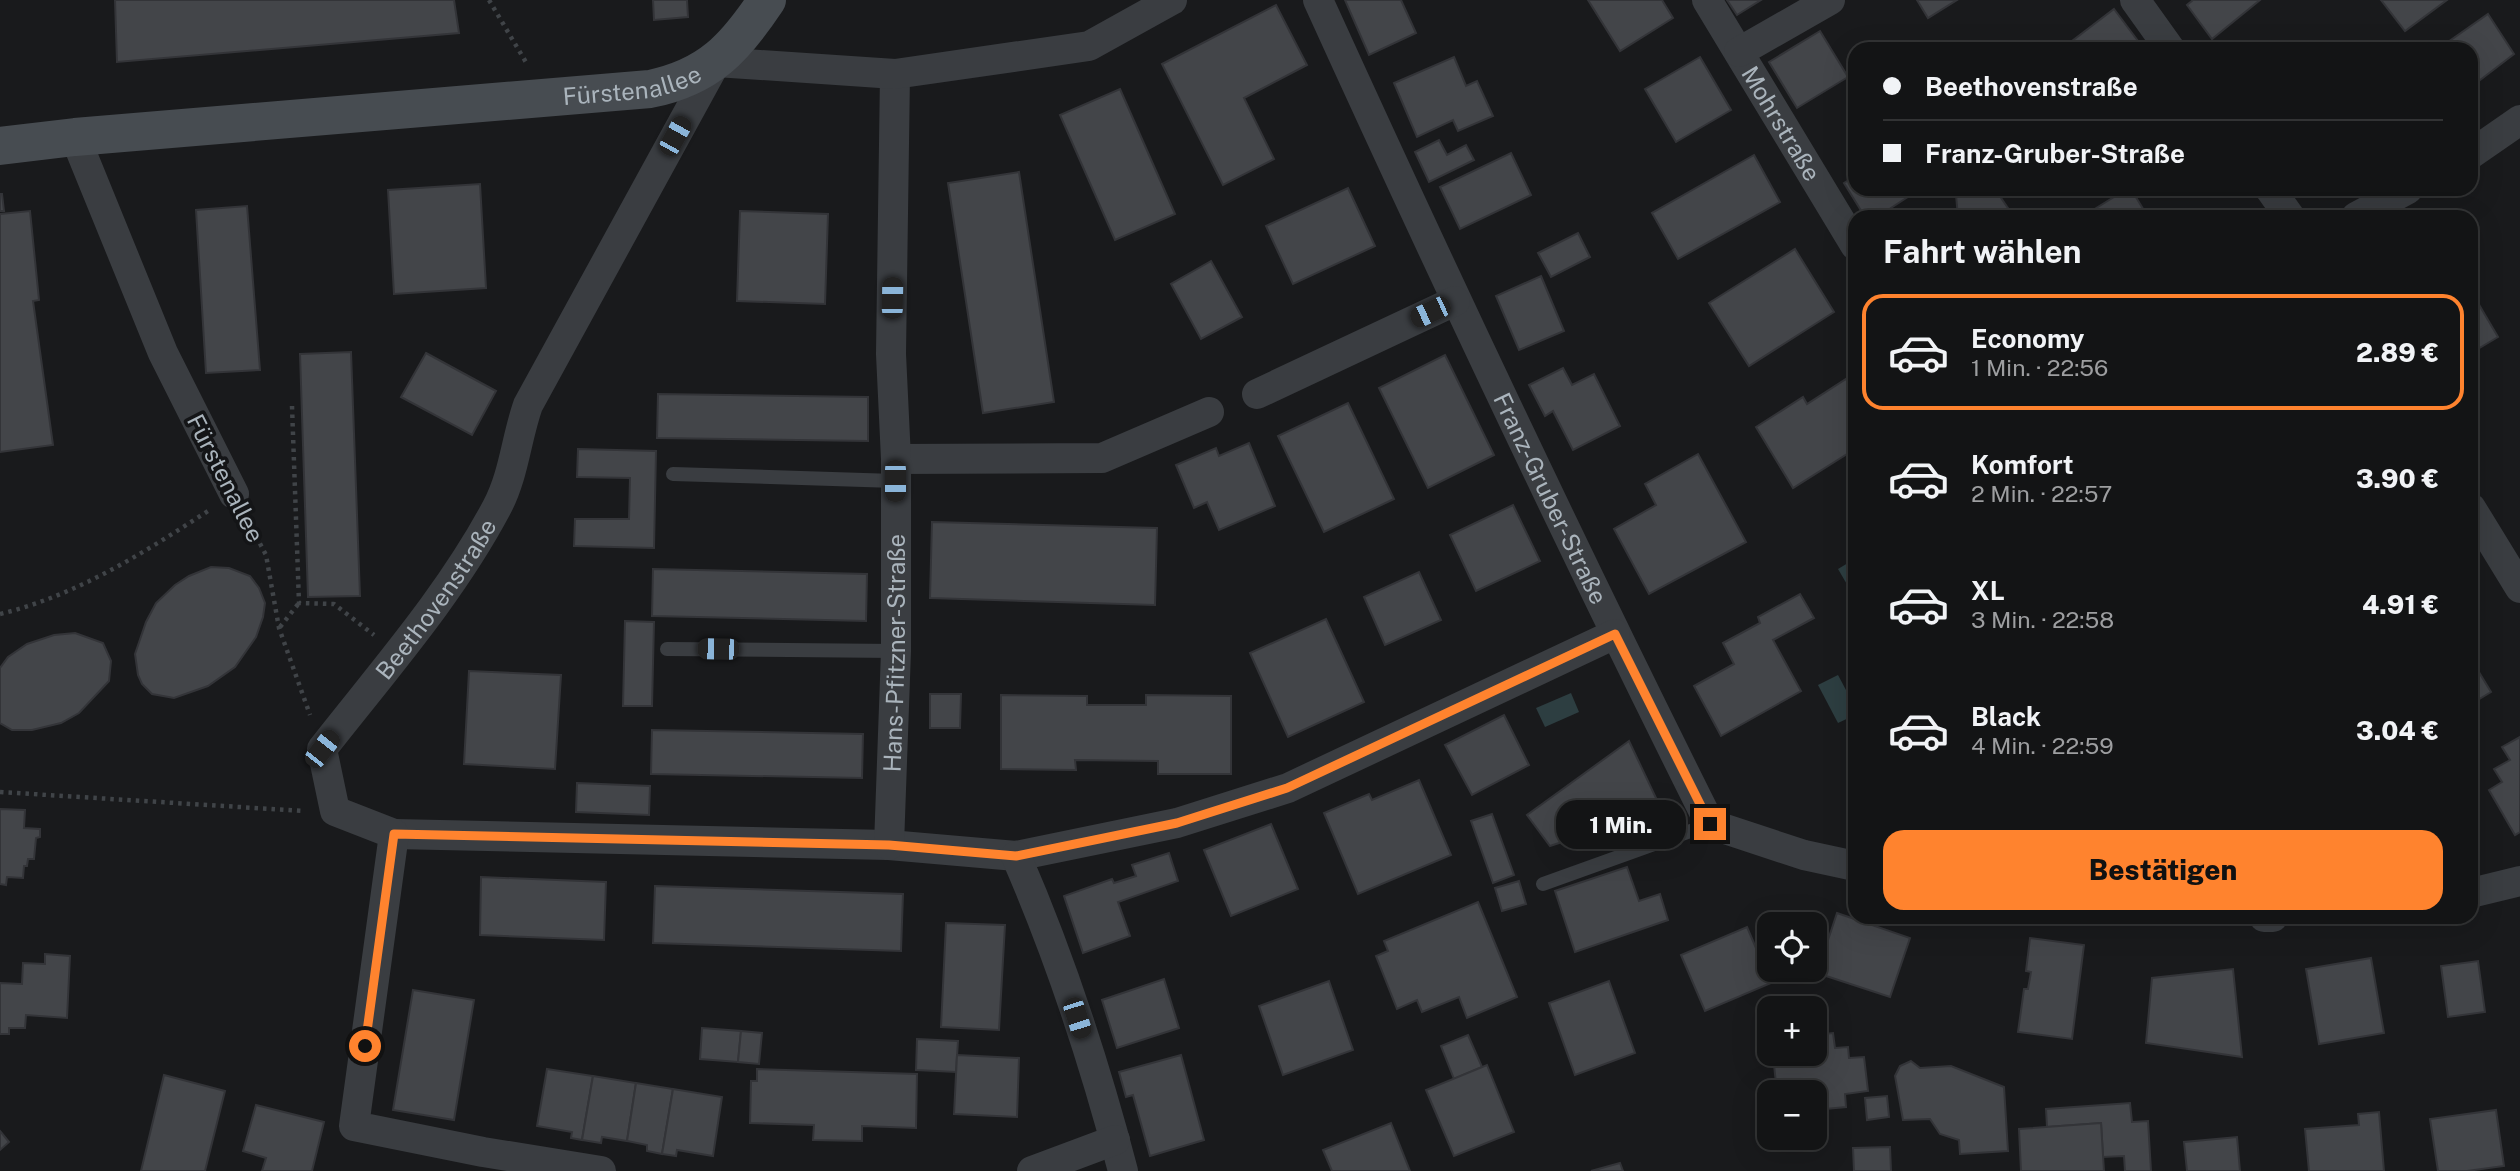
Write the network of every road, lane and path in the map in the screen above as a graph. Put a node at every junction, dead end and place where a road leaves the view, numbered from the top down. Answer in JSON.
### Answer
{"nodes":[{"id":1,"x":767,"y":0,"type":"edge"},
{"id":2,"x":1172,"y":0,"type":"edge"},
{"id":3,"x":1318,"y":0,"type":"edge"},
{"id":4,"x":1707,"y":0,"type":"edge"},
{"id":5,"x":1830,"y":0,"type":"edge"},
{"id":6,"x":2135,"y":0,"type":"edge"},
{"id":7,"x":2165,"y":42,"type":"edge"},
{"id":8,"x":1739,"y":52,"type":"junction"},
{"id":9,"x":716,"y":62,"type":"junction"},
{"id":10,"x":895,"y":74,"type":"junction"},
{"id":11,"x":2520,"y":120,"type":"edge"},
{"id":12,"x":75,"y":137,"type":"junction"},
{"id":13,"x":0,"y":146,"type":"edge"},
{"id":14,"x":2478,"y":149,"type":"edge"},
{"id":15,"x":2394,"y":196,"type":"edge"},
{"id":16,"x":2369,"y":210,"type":"edge"},
{"id":17,"x":1848,"y":233,"type":"edge"},
{"id":18,"x":1455,"y":300,"type":"junction"},
{"id":19,"x":1257,"y":394,"type":"dead end"},
{"id":20,"x":292,"y":406,"type":"dead end"},
{"id":21,"x":1209,"y":412,"type":"dead end"},
{"id":22,"x":895,"y":470,"type":"junction"},
{"id":23,"x":673,"y":474,"type":"dead end"},
{"id":24,"x":234,"y":494,"type":"junction"},
{"id":25,"x":2478,"y":519,"type":"edge"},
{"id":26,"x":2520,"y":588,"type":"edge"},
{"id":27,"x":299,"y":603,"type":"junction"},
{"id":28,"x":0,"y":614,"type":"edge"},
{"id":29,"x":279,"y":628,"type":"junction"},
{"id":30,"x":1615,"y":634,"type":"junction"},
{"id":31,"x":667,"y":649,"type":"dead end"},
{"id":32,"x":896,"y":651,"type":"junction"},
{"id":33,"x":397,"y":653,"type":"junction"},
{"id":34,"x":322,"y":749,"type":"junction"},
{"id":35,"x":0,"y":792,"type":"edge"},
{"id":36,"x":283,"y":811,"type":"dead end"},
{"id":37,"x":1710,"y":824,"type":"junction"},
{"id":38,"x":394,"y":834,"type":"junction"},
{"id":39,"x":889,"y":845,"type":"junction"},
{"id":40,"x":1016,"y":856,"type":"junction"},
{"id":41,"x":1848,"y":864,"type":"edge"},
{"id":42,"x":2520,"y":881,"type":"edge"},
{"id":43,"x":1543,"y":884,"type":"dead end"},
{"id":44,"x":2478,"y":891,"type":"edge"},
{"id":45,"x":1115,"y":1140,"type":"junction"},
{"id":46,"x":601,"y":1171,"type":"edge"},
{"id":47,"x":1032,"y":1171,"type":"edge"},
{"id":48,"x":1123,"y":1171,"type":"edge"}],
"edges":[{"from":1,"to":9,"type":"street"},
{"from":2,"to":10,"type":"street","name":"Fürstenallee"},
{"from":3,"to":18,"type":"street","name":"Franz-Gruber-Straße"},
{"from":4,"to":8,"type":"street","name":"Mohrstraße"},
{"from":5,"to":8,"type":"street"},
{"from":6,"to":7,"type":"street"},
{"from":8,"to":17,"type":"street","name":"Mohrstraße"},
{"from":9,"to":10,"type":"street","name":"Fürstenallee"},
{"from":9,"to":12,"type":"street","name":"Fürstenallee"},
{"from":9,"to":33,"type":"street","name":"Beethovenstraße"},
{"from":10,"to":22,"type":"street","name":"Hans-Pfitzner-Straße"},
{"from":11,"to":14,"type":"street"},
{"from":12,"to":13,"type":"street","name":"Fürstenallee"},
{"from":12,"to":24,"type":"street","name":"Fürstenallee"},
{"from":15,"to":16,"type":"street"},
{"from":18,"to":19,"type":"street"},
{"from":18,"to":30,"type":"street","name":"Franz-Gruber-Straße"},
{"from":20,"to":27,"type":"path"},
{"from":21,"to":22,"type":"street"},
{"from":22,"to":23,"type":"lane"},
{"from":22,"to":32,"type":"street","name":"Hans-Pfitzner-Straße"},
{"from":24,"to":28,"type":"path"},
{"from":24,"to":29,"type":"path","name":"Fürstenallee"},
{"from":25,"to":26,"type":"street"},
{"from":27,"to":29,"type":"path"},
{"from":27,"to":33,"type":"path"},
{"from":29,"to":34,"type":"path","name":"Fürstenallee"},
{"from":30,"to":37,"type":"street","name":"Franz-Gruber-Straße"},
{"from":30,"to":40,"type":"street"},
{"from":31,"to":32,"type":"lane"},
{"from":32,"to":39,"type":"street","name":"Hans-Pfitzner-Straße"},
{"from":33,"to":34,"type":"street","name":"Beethovenstraße"},
{"from":34,"to":38,"type":"street"},
{"from":35,"to":36,"type":"path"},
{"from":37,"to":41,"type":"street"},
{"from":37,"to":43,"type":"lane"},
{"from":38,"to":39,"type":"street"},
{"from":38,"to":46,"type":"street"},
{"from":39,"to":40,"type":"street"},
{"from":40,"to":45,"type":"street"},
{"from":42,"to":44,"type":"street"},
{"from":45,"to":47,"type":"street"},
{"from":45,"to":48,"type":"street"}]}
